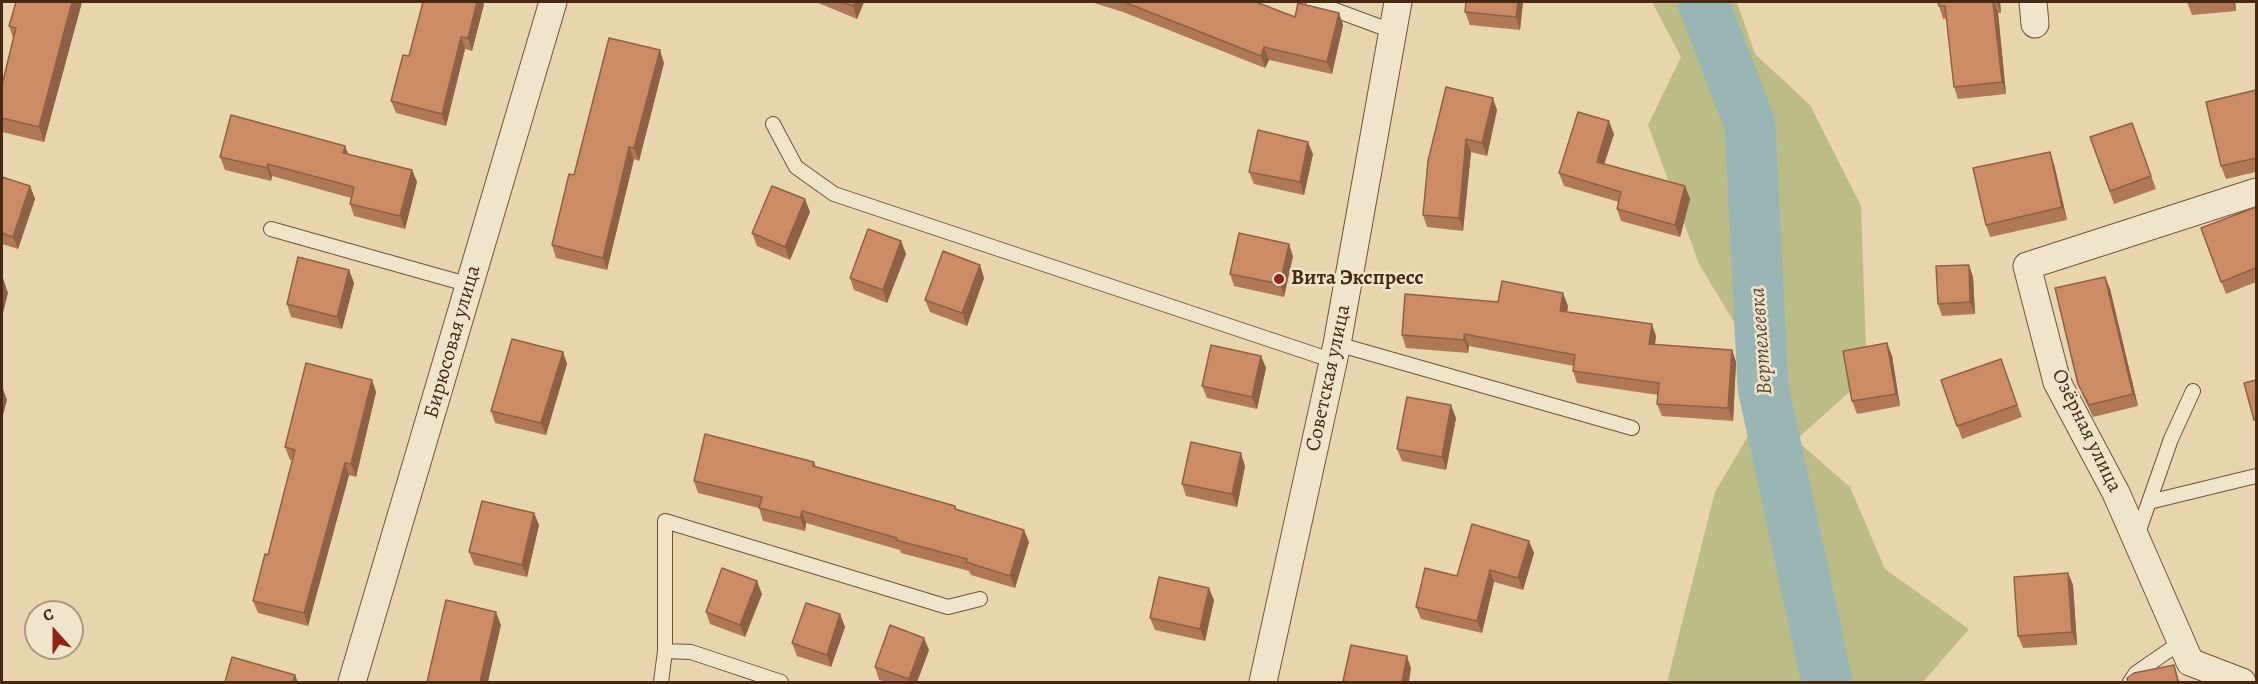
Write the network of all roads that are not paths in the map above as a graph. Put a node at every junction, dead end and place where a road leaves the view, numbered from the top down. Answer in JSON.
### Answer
{"nodes":[{"id":1,"x":554,"y":2,"type":"edge"},
{"id":2,"x":1313,"y":2,"type":"edge"},
{"id":3,"x":1398,"y":2,"type":"edge"},
{"id":4,"x":1392,"y":31,"type":"junction"},
{"id":5,"x":773,"y":124,"type":"dead end"},
{"id":6,"x":2256,"y":192,"type":"edge"},
{"id":7,"x":271,"y":229,"type":"dead end"},
{"id":8,"x":470,"y":285,"type":"junction"},
{"id":9,"x":1335,"y":353,"type":"junction"},
{"id":10,"x":2193,"y":391,"type":"dead end"},
{"id":11,"x":1632,"y":429,"type":"dead end"},
{"id":12,"x":2256,"y":476,"type":"edge"},
{"id":13,"x":2149,"y":502,"type":"junction"},
{"id":14,"x":2136,"y":538,"type":"junction"},
{"id":15,"x":980,"y":599,"type":"dead end"},
{"id":16,"x":2181,"y":642,"type":"junction"},
{"id":17,"x":665,"y":651,"type":"junction"},
{"id":18,"x":352,"y":682,"type":"edge"},
{"id":19,"x":661,"y":682,"type":"edge"},
{"id":20,"x":781,"y":682,"type":"edge"},
{"id":21,"x":1263,"y":682,"type":"edge"},
{"id":22,"x":2130,"y":682,"type":"edge"},
{"id":23,"x":2242,"y":682,"type":"edge"}],
"edges":[{"from":1,"to":8,"type":"street","name":"Бирюсовая улица"},
{"from":2,"to":4,"type":"lane"},
{"from":3,"to":4,"type":"street","name":"Советская улица"},
{"from":4,"to":9,"type":"street","name":"Советская улица"},
{"from":5,"to":9,"type":"lane"},
{"from":6,"to":14,"type":"street","name":"Озёрная улица"},
{"from":7,"to":8,"type":"lane"},
{"from":8,"to":18,"type":"street","name":"Бирюсовая улица"},
{"from":9,"to":11,"type":"lane"},
{"from":9,"to":21,"type":"street","name":"Советская улица"},
{"from":10,"to":13,"type":"lane"},
{"from":12,"to":13,"type":"lane"},
{"from":13,"to":14,"type":"lane"},
{"from":14,"to":16,"type":"street","name":"Озёрная улица"},
{"from":15,"to":17,"type":"lane"},
{"from":16,"to":22,"type":"lane"},
{"from":16,"to":23,"type":"street","name":"Озёрная улица"},
{"from":17,"to":19,"type":"lane"},
{"from":17,"to":20,"type":"lane"}]}
